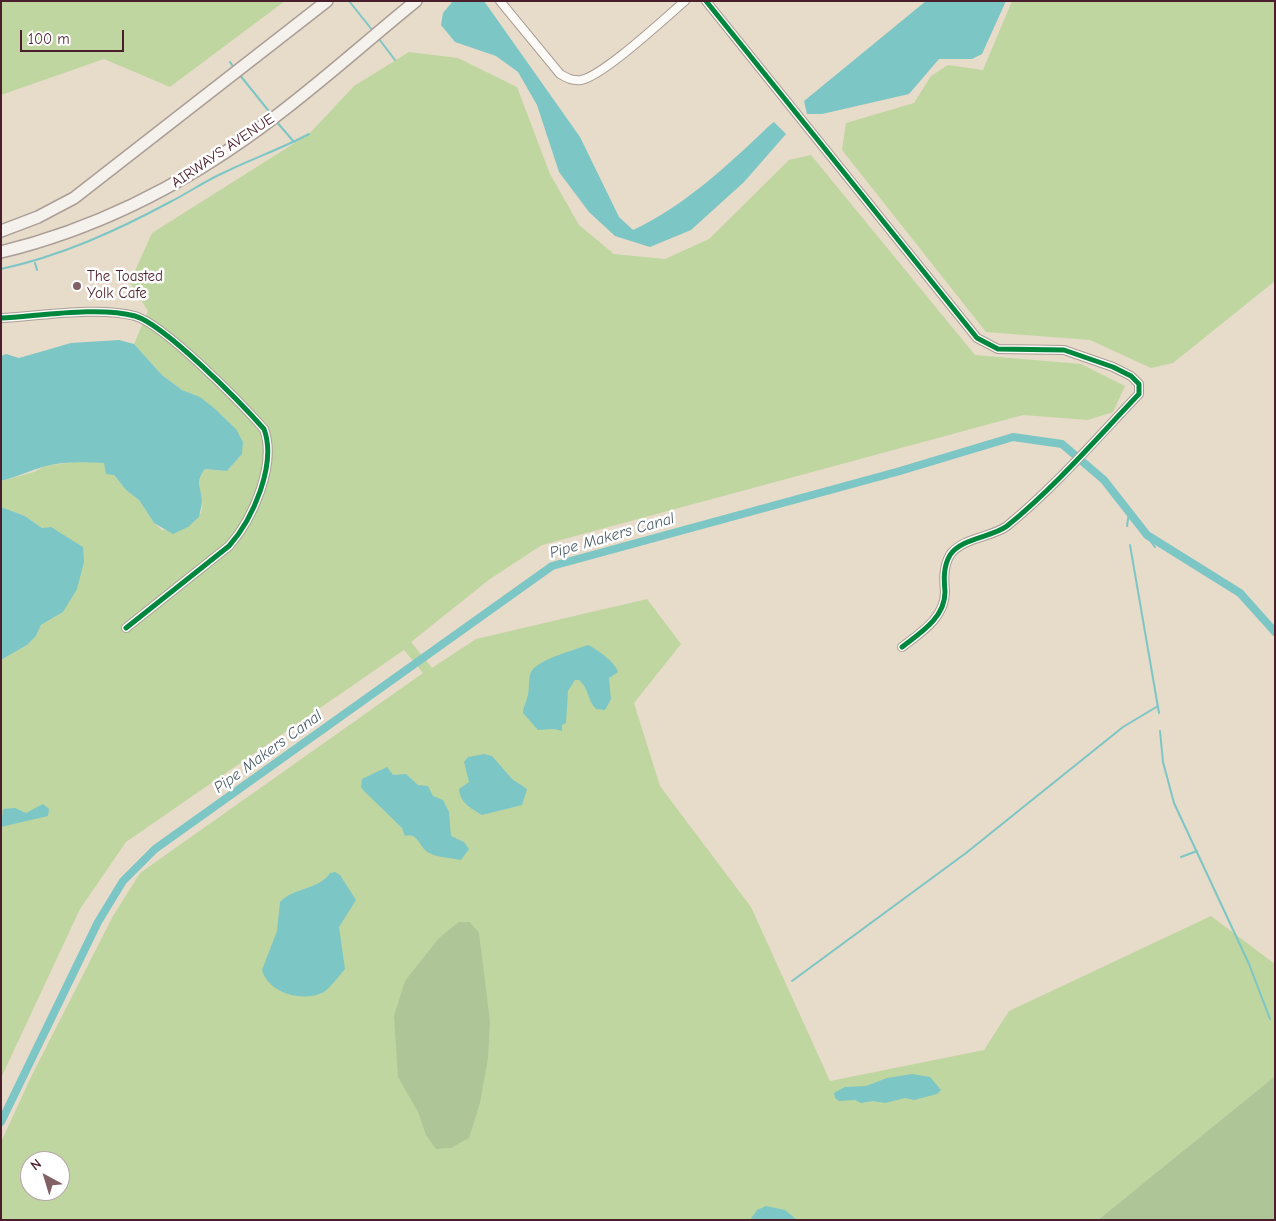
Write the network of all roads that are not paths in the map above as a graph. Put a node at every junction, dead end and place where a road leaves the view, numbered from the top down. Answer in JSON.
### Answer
{"nodes":[{"id":1,"x":327,"y":1,"type":"edge"},
{"id":2,"x":416,"y":1,"type":"edge"},
{"id":3,"x":500,"y":1,"type":"edge"},
{"id":4,"x":685,"y":1,"type":"edge"},
{"id":5,"x":706,"y":1,"type":"edge"},
{"id":6,"x":1,"y":231,"type":"edge"},
{"id":7,"x":1,"y":252,"type":"edge"},
{"id":8,"x":1,"y":318,"type":"edge"},
{"id":9,"x":126,"y":628,"type":"dead end"},
{"id":10,"x":902,"y":647,"type":"dead end"}],
"edges":[{"from":1,"to":6,"type":"main road"},
{"from":2,"to":7,"type":"main road","name":"AIRWAYS AVENUE"},
{"from":3,"to":4,"type":"street"},
{"from":5,"to":10,"type":"street"},
{"from":8,"to":9,"type":"street"}]}
